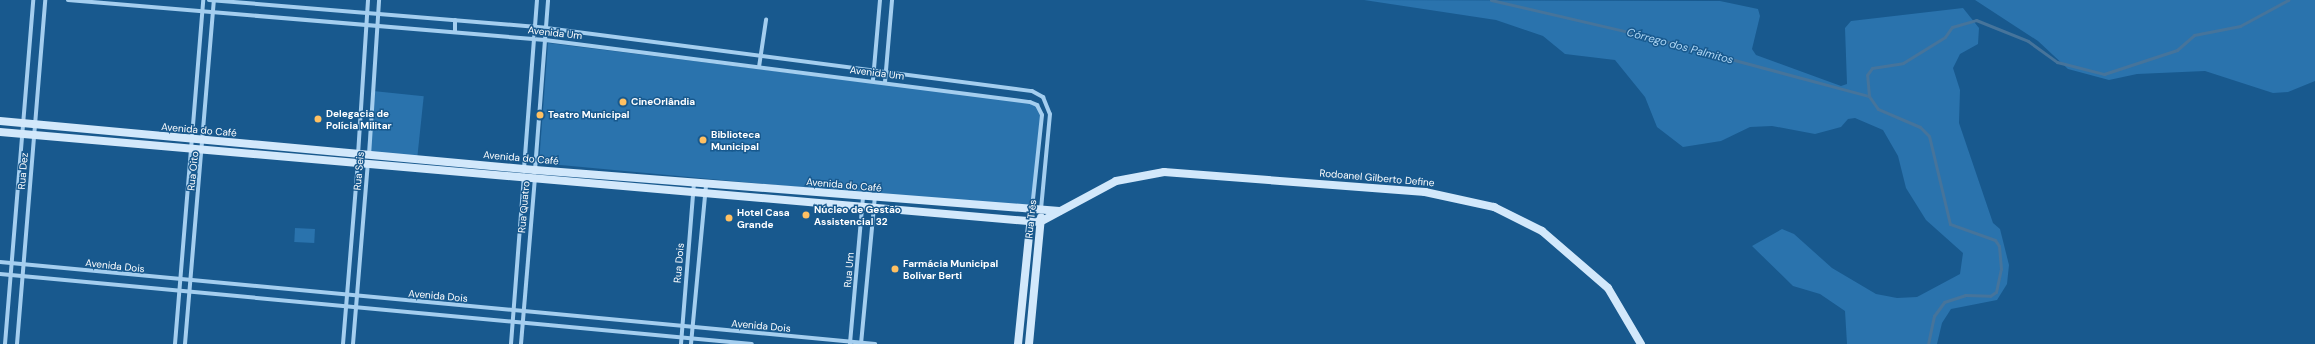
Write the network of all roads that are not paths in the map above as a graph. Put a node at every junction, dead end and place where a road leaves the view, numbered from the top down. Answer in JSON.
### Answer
{"nodes":[{"id":1,"x":33,"y":0,"type":"edge"},
{"id":2,"x":45,"y":0,"type":"edge"},
{"id":3,"x":68,"y":0,"type":"edge"},
{"id":4,"x":203,"y":0,"type":"edge"},
{"id":5,"x":209,"y":0,"type":"edge"},
{"id":6,"x":214,"y":0,"type":"edge"},
{"id":7,"x":368,"y":0,"type":"edge"},
{"id":8,"x":379,"y":0,"type":"edge"},
{"id":9,"x":537,"y":0,"type":"edge"},
{"id":10,"x":548,"y":0,"type":"edge"},
{"id":11,"x":880,"y":0,"type":"edge"},
{"id":12,"x":892,"y":0,"type":"edge"},
{"id":13,"x":202,"y":10,"type":"junction"},
{"id":14,"x":213,"y":11,"type":"junction"},
{"id":15,"x":367,"y":13,"type":"junction"},
{"id":16,"x":377,"y":14,"type":"junction"},
{"id":17,"x":455,"y":20,"type":"junction"},
{"id":18,"x":766,"y":20,"type":"dead end"},
{"id":19,"x":366,"y":24,"type":"junction"},
{"id":20,"x":376,"y":25,"type":"junction"},
{"id":21,"x":535,"y":27,"type":"junction"},
{"id":22,"x":546,"y":28,"type":"junction"},
{"id":23,"x":455,"y":32,"type":"junction"},
{"id":24,"x":534,"y":39,"type":"junction"},
{"id":25,"x":545,"y":40,"type":"junction"},
{"id":26,"x":760,"y":54,"type":"junction"},
{"id":27,"x":759,"y":67,"type":"junction"},
{"id":28,"x":874,"y":68,"type":"junction"},
{"id":29,"x":886,"y":70,"type":"junction"},
{"id":30,"x":873,"y":80,"type":"junction"},
{"id":31,"x":885,"y":82,"type":"junction"},
{"id":32,"x":1043,"y":97,"type":"joint"},
{"id":33,"x":1037,"y":105,"type":"joint"},
{"id":34,"x":0,"y":121,"type":"edge"},
{"id":35,"x":23,"y":124,"type":"junction"},
{"id":36,"x":35,"y":125,"type":"junction"},
{"id":37,"x":0,"y":132,"type":"edge"},
{"id":38,"x":22,"y":133,"type":"junction"},
{"id":39,"x":34,"y":134,"type":"junction"},
{"id":40,"x":192,"y":143,"type":"junction"},
{"id":41,"x":203,"y":144,"type":"junction"},
{"id":42,"x":369,"y":155,"type":"junction"},
{"id":43,"x":358,"y":158,"type":"junction"},
{"id":44,"x":368,"y":164,"type":"junction"},
{"id":45,"x":524,"y":169,"type":"junction"},
{"id":46,"x":536,"y":170,"type":"junction"},
{"id":47,"x":523,"y":178,"type":"junction"},
{"id":48,"x":534,"y":179,"type":"junction"},
{"id":49,"x":694,"y":183,"type":"junction"},
{"id":50,"x":706,"y":184,"type":"junction"},
{"id":51,"x":694,"y":193,"type":"junction"},
{"id":52,"x":705,"y":194,"type":"junction"},
{"id":53,"x":863,"y":196,"type":"junction"},
{"id":54,"x":875,"y":197,"type":"junction"},
{"id":55,"x":862,"y":207,"type":"junction"},
{"id":56,"x":874,"y":208,"type":"junction"},
{"id":57,"x":1032,"y":210,"type":"junction"},
{"id":58,"x":1060,"y":210,"type":"junction"},
{"id":59,"x":1041,"y":211,"type":"junction"},
{"id":60,"x":1031,"y":221,"type":"junction"},
{"id":61,"x":1040,"y":222,"type":"junction"},
{"id":62,"x":0,"y":262,"type":"edge"},
{"id":63,"x":11,"y":263,"type":"junction"},
{"id":64,"x":23,"y":264,"type":"junction"},
{"id":65,"x":0,"y":274,"type":"edge"},
{"id":66,"x":10,"y":274,"type":"junction"},
{"id":67,"x":22,"y":275,"type":"junction"},
{"id":68,"x":180,"y":280,"type":"junction"},
{"id":69,"x":190,"y":281,"type":"junction"},
{"id":70,"x":179,"y":290,"type":"junction"},
{"id":71,"x":188,"y":292,"type":"junction"},
{"id":72,"x":346,"y":296,"type":"junction"},
{"id":73,"x":356,"y":297,"type":"junction"},
{"id":74,"x":346,"y":305,"type":"junction"},
{"id":75,"x":355,"y":306,"type":"junction"},
{"id":76,"x":513,"y":311,"type":"junction"},
{"id":77,"x":523,"y":312,"type":"junction"},
{"id":78,"x":512,"y":320,"type":"junction"},
{"id":79,"x":523,"y":321,"type":"junction"},
{"id":80,"x":682,"y":326,"type":"junction"},
{"id":81,"x":693,"y":327,"type":"junction"},
{"id":82,"x":681,"y":337,"type":"junction"},
{"id":83,"x":692,"y":338,"type":"junction"},
{"id":84,"x":850,"y":343,"type":"edge"},
{"id":85,"x":861,"y":343,"type":"edge"},
{"id":86,"x":5,"y":344,"type":"edge"},
{"id":87,"x":17,"y":344,"type":"edge"},
{"id":88,"x":175,"y":344,"type":"edge"},
{"id":89,"x":185,"y":344,"type":"edge"},
{"id":90,"x":343,"y":344,"type":"edge"},
{"id":91,"x":353,"y":344,"type":"edge"},
{"id":92,"x":511,"y":344,"type":"edge"},
{"id":93,"x":521,"y":344,"type":"edge"},
{"id":94,"x":681,"y":344,"type":"edge"},
{"id":95,"x":691,"y":344,"type":"edge"},
{"id":96,"x":752,"y":344,"type":"edge"},
{"id":97,"x":874,"y":344,"type":"edge"},
{"id":98,"x":1018,"y":344,"type":"edge"},
{"id":99,"x":1029,"y":344,"type":"edge"},
{"id":100,"x":1641,"y":344,"type":"edge"}],
"edges":[{"from":1,"to":35,"type":"street","name":"Rua Dez"},
{"from":2,"to":36,"type":"street","name":"Rua Dez"},
{"from":3,"to":13,"type":"street","name":"Avenida Um"},
{"from":4,"to":13,"type":"street","name":"Rua Oito"},
{"from":5,"to":6,"type":"street","name":"Avenida Um"},
{"from":6,"to":14,"type":"street","name":"Rua Oito"},
{"from":6,"to":15,"type":"street","name":"Avenida Um"},
{"from":7,"to":15,"type":"street","name":"Rua Seis"},
{"from":8,"to":16,"type":"street","name":"Rua Seis"},
{"from":9,"to":21,"type":"street","name":"Rua Quatro"},
{"from":10,"to":22,"type":"street","name":"Rua Quatro"},
{"from":11,"to":28,"type":"street"},
{"from":12,"to":29,"type":"street"},
{"from":13,"to":14,"type":"street","name":"Avenida Um"},
{"from":13,"to":40,"type":"street","name":"Rua Oito"},
{"from":14,"to":19,"type":"street","name":"Avenida Um"},
{"from":14,"to":41,"type":"street","name":"Rua Oito"},
{"from":15,"to":16,"type":"street","name":"Avenida Um"},
{"from":15,"to":19,"type":"street","name":"Rua Seis"},
{"from":16,"to":17,"type":"street","name":"Avenida Um"},
{"from":16,"to":20,"type":"street","name":"Rua Seis"},
{"from":17,"to":21,"type":"street","name":"Avenida Um"},
{"from":17,"to":23,"type":"street"},
{"from":18,"to":26,"type":"street"},
{"from":19,"to":20,"type":"street","name":"Avenida Um"},
{"from":19,"to":43,"type":"street","name":"Rua Seis"},
{"from":20,"to":23,"type":"street","name":"Avenida Um"},
{"from":20,"to":42,"type":"street","name":"Rua Seis"},
{"from":21,"to":22,"type":"street","name":"Avenida Um"},
{"from":21,"to":24,"type":"street","name":"Rua Quatro"},
{"from":22,"to":25,"type":"street","name":"Rua Quatro"},
{"from":22,"to":26,"type":"street","name":"Avenida Um"},
{"from":23,"to":24,"type":"street","name":"Avenida Um"},
{"from":24,"to":25,"type":"street","name":"Avenida Um"},
{"from":24,"to":45,"type":"street","name":"Rua Quatro"},
{"from":25,"to":27,"type":"street","name":"Avenida Um"},
{"from":25,"to":46,"type":"street","name":"Rua Quatro"},
{"from":26,"to":27,"type":"street"},
{"from":26,"to":28,"type":"street","name":"Avenida Um"},
{"from":27,"to":30,"type":"street","name":"Avenida Um"},
{"from":28,"to":29,"type":"street","name":"Avenida Um"},
{"from":28,"to":30,"type":"street"},
{"from":29,"to":31,"type":"street"},
{"from":29,"to":32,"type":"street","name":"Avenida Um"},
{"from":30,"to":31,"type":"street","name":"Avenida Um"},
{"from":31,"to":33,"type":"street","name":"Avenida Um"},
{"from":32,"to":59,"type":"street","name":"Rua Três"},
{"from":33,"to":57,"type":"street","name":"Rua Três"},
{"from":34,"to":35,"type":"main road","name":"Avenida do Café"},
{"from":35,"to":36,"type":"main road","name":"Avenida do Café"},
{"from":35,"to":38,"type":"street","name":"Rua Dez"},
{"from":36,"to":39,"type":"street","name":"Rua Dez"},
{"from":36,"to":40,"type":"main road","name":"Avenida do Café"},
{"from":37,"to":38,"type":"main road","name":"Avenida do Café"},
{"from":38,"to":39,"type":"main road","name":"Avenida do Café"},
{"from":38,"to":63,"type":"street","name":"Rua Dez"},
{"from":39,"to":40,"type":"main road","name":"Avenida do Café"},
{"from":39,"to":64,"type":"street","name":"Rua Dez"},
{"from":40,"to":41,"type":"main road","name":"Avenida do Café"},
{"from":40,"to":68,"type":"street","name":"Rua Oito"},
{"from":41,"to":43,"type":"main road","name":"Avenida do Café"},
{"from":41,"to":69,"type":"street","name":"Rua Oito"},
{"from":42,"to":43,"type":"main road","name":"Avenida do Café"},
{"from":42,"to":44,"type":"street","name":"Rua Seis"},
{"from":42,"to":45,"type":"main road","name":"Avenida do Café"},
{"from":43,"to":44,"type":"main road","name":"Avenida do Café"},
{"from":43,"to":72,"type":"street","name":"Rua Seis"},
{"from":44,"to":47,"type":"main road","name":"Avenida do Café"},
{"from":44,"to":73,"type":"street","name":"Rua Seis"},
{"from":45,"to":46,"type":"main road","name":"Avenida do Café"},
{"from":45,"to":47,"type":"street","name":"Rua Quatro"},
{"from":46,"to":48,"type":"street","name":"Rua Quatro"},
{"from":46,"to":49,"type":"main road","name":"Avenida do Café"},
{"from":47,"to":48,"type":"main road","name":"Avenida do Café"},
{"from":47,"to":76,"type":"street","name":"Rua Quatro"},
{"from":48,"to":51,"type":"main road","name":"Avenida do Café"},
{"from":48,"to":77,"type":"street","name":"Rua Quatro"},
{"from":49,"to":50,"type":"main road","name":"Avenida do Café"},
{"from":49,"to":51,"type":"street","name":"Rua Dois"},
{"from":50,"to":52,"type":"street","name":"Rua Dois"},
{"from":50,"to":53,"type":"main road","name":"Avenida do Café"},
{"from":51,"to":52,"type":"main road","name":"Avenida do Café"},
{"from":51,"to":80,"type":"street","name":"Rua Dois"},
{"from":52,"to":55,"type":"main road","name":"Avenida do Café"},
{"from":52,"to":81,"type":"street","name":"Rua Dois"},
{"from":53,"to":54,"type":"main road","name":"Avenida do Café"},
{"from":53,"to":55,"type":"street","name":"Rua Um"},
{"from":54,"to":56,"type":"street","name":"Rua Um"},
{"from":54,"to":57,"type":"main road","name":"Avenida do Café"},
{"from":55,"to":56,"type":"main road","name":"Avenida do Café"},
{"from":55,"to":84,"type":"street","name":"Rua Um"},
{"from":56,"to":60,"type":"main road","name":"Avenida do Café"},
{"from":56,"to":85,"type":"street","name":"Rua Um"},
{"from":57,"to":59,"type":"main road","name":"Avenida do Café"},
{"from":57,"to":60,"type":"main road","name":"Rua Três"},
{"from":58,"to":59,"type":"main road","name":"Rodoanel Gilberto Define"},
{"from":58,"to":61,"type":"main road","name":"Rodoanel Gilberto Define"},
{"from":58,"to":100,"type":"main road","name":"Rodoanel Gilberto Define"},
{"from":59,"to":61,"type":"main road","name":"Rua Três"},
{"from":60,"to":61,"type":"main road","name":"Avenida do Café"},
{"from":60,"to":98,"type":"main road","name":"Rua Três"},
{"from":61,"to":99,"type":"main road","name":"Rua Três"},
{"from":62,"to":63,"type":"street","name":"Avenida Dois"},
{"from":63,"to":64,"type":"street","name":"Avenida Dois"},
{"from":63,"to":66,"type":"street","name":"Rua Dez"},
{"from":64,"to":67,"type":"street","name":"Rua Dez"},
{"from":64,"to":68,"type":"street","name":"Avenida Dois"},
{"from":65,"to":66,"type":"street","name":"Avenida Dois"},
{"from":66,"to":67,"type":"street","name":"Avenida Dois"},
{"from":66,"to":86,"type":"street","name":"Rua Dez"},
{"from":67,"to":70,"type":"street","name":"Avenida Dois"},
{"from":67,"to":87,"type":"street","name":"Rua Dez"},
{"from":68,"to":69,"type":"street","name":"Avenida Dois"},
{"from":68,"to":70,"type":"street","name":"Rua Oito"},
{"from":69,"to":71,"type":"street","name":"Rua Oito"},
{"from":69,"to":72,"type":"street","name":"Avenida Dois"},
{"from":70,"to":71,"type":"street","name":"Avenida Dois"},
{"from":70,"to":88,"type":"street","name":"Rua Oito"},
{"from":71,"to":74,"type":"street","name":"Avenida Dois"},
{"from":71,"to":89,"type":"street","name":"Rua Oito"},
{"from":72,"to":73,"type":"street","name":"Avenida Dois"},
{"from":72,"to":74,"type":"street","name":"Rua Seis"},
{"from":73,"to":75,"type":"street","name":"Rua Seis"},
{"from":73,"to":76,"type":"street","name":"Avenida Dois"},
{"from":74,"to":75,"type":"street","name":"Avenida Dois"},
{"from":74,"to":90,"type":"street","name":"Rua Seis"},
{"from":75,"to":78,"type":"street","name":"Avenida Dois"},
{"from":75,"to":91,"type":"street","name":"Rua Seis"},
{"from":76,"to":77,"type":"street","name":"Avenida Dois"},
{"from":76,"to":78,"type":"street","name":"Rua Quatro"},
{"from":77,"to":79,"type":"street","name":"Rua Quatro"},
{"from":77,"to":80,"type":"street","name":"Avenida Dois"},
{"from":78,"to":79,"type":"street","name":"Avenida Dois"},
{"from":78,"to":92,"type":"street","name":"Rua Quatro"},
{"from":79,"to":82,"type":"street","name":"Avenida Dois"},
{"from":79,"to":93,"type":"street","name":"Rua Quatro"},
{"from":80,"to":81,"type":"street","name":"Avenida Dois"},
{"from":80,"to":82,"type":"street","name":"Rua Dois"},
{"from":81,"to":83,"type":"street","name":"Rua Dois"},
{"from":81,"to":84,"type":"street","name":"Avenida Dois"},
{"from":82,"to":83,"type":"street","name":"Avenida Dois"},
{"from":82,"to":94,"type":"street","name":"Rua Dois"},
{"from":83,"to":95,"type":"street","name":"Rua Dois"},
{"from":83,"to":96,"type":"street","name":"Avenida Dois"},
{"from":84,"to":85,"type":"street","name":"Avenida Dois"},
{"from":85,"to":97,"type":"street","name":"Avenida Dois"}]}
